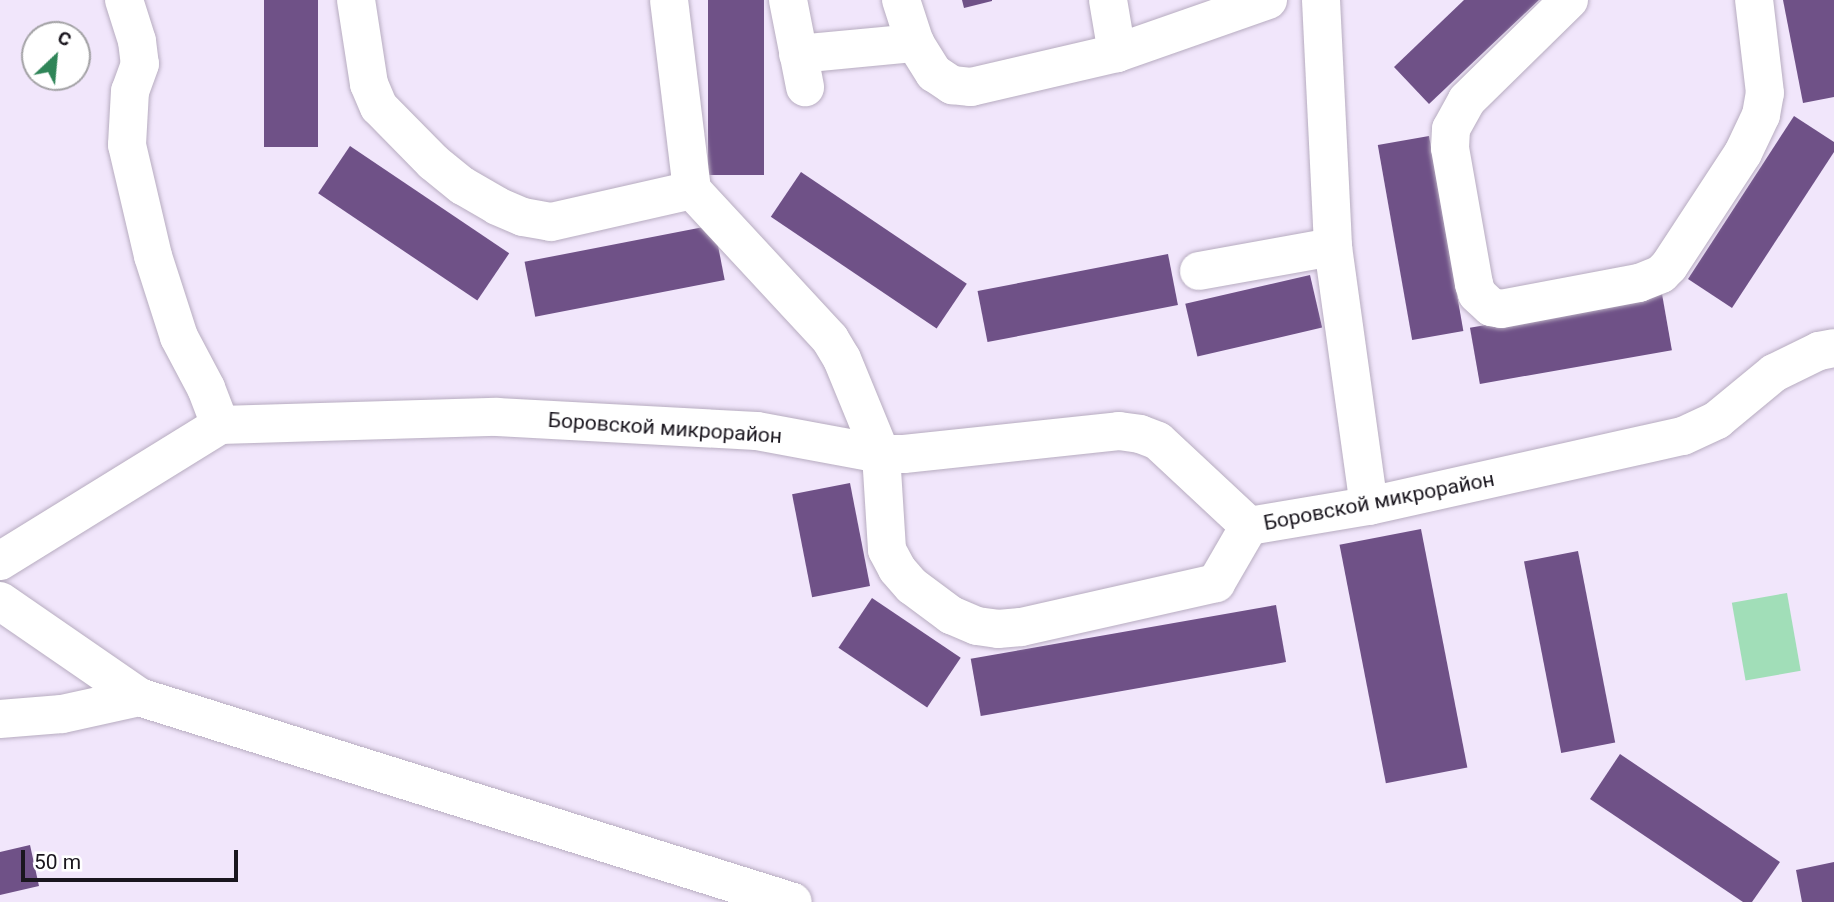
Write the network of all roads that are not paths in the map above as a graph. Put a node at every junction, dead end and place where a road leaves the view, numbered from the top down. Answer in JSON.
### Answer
{"nodes":[{"id":1,"x":124,"y":0,"type":"edge"},
{"id":2,"x":356,"y":0,"type":"edge"},
{"id":3,"x":668,"y":0,"type":"edge"},
{"id":4,"x":788,"y":0,"type":"edge"},
{"id":5,"x":901,"y":0,"type":"edge"},
{"id":6,"x":1108,"y":0,"type":"edge"},
{"id":7,"x":1268,"y":0,"type":"edge"},
{"id":8,"x":1321,"y":0,"type":"edge"},
{"id":9,"x":1569,"y":0,"type":"edge"},
{"id":10,"x":1754,"y":0,"type":"edge"},
{"id":11,"x":915,"y":43,"type":"junction"},
{"id":12,"x":1117,"y":52,"type":"junction"},
{"id":13,"x":692,"y":190,"type":"junction"},
{"id":14,"x":1333,"y":247,"type":"junction"},
{"id":15,"x":1199,"y":271,"type":"dead end"},
{"id":16,"x":1834,"y":348,"type":"edge"},
{"id":17,"x":220,"y":425,"type":"junction"},
{"id":18,"x":881,"y":454,"type":"junction"},
{"id":19,"x":1368,"y":506,"type":"junction"},
{"id":20,"x":1249,"y":526,"type":"junction"},
{"id":21,"x":0,"y":561,"type":"edge"},
{"id":22,"x":0,"y":601,"type":"edge"},
{"id":23,"x":139,"y":697,"type":"junction"},
{"id":24,"x":0,"y":719,"type":"edge"},
{"id":25,"x":793,"y":902,"type":"edge"}],
"edges":[{"from":1,"to":17,"type":"street"},
{"from":2,"to":13,"type":"street"},
{"from":3,"to":13,"type":"street"},
{"from":4,"to":11,"type":"street"},
{"from":5,"to":11,"type":"street"},
{"from":6,"to":12,"type":"street"},
{"from":7,"to":12,"type":"street"},
{"from":8,"to":14,"type":"street"},
{"from":9,"to":10,"type":"street"},
{"from":11,"to":12,"type":"street"},
{"from":13,"to":18,"type":"street"},
{"from":14,"to":15,"type":"street"},
{"from":14,"to":19,"type":"street"},
{"from":16,"to":19,"type":"street","name":"Боровской микрорайон"},
{"from":17,"to":18,"type":"street","name":"Боровской микрорайон"},
{"from":17,"to":21,"type":"street"},
{"from":18,"to":20,"type":"street","name":"Боровской микрорайон"},
{"from":18,"to":20,"type":"street"},
{"from":19,"to":20,"type":"street","name":"Боровской микрорайон"},
{"from":22,"to":23,"type":"street"},
{"from":23,"to":24,"type":"street"},
{"from":23,"to":25,"type":"street"}]}
